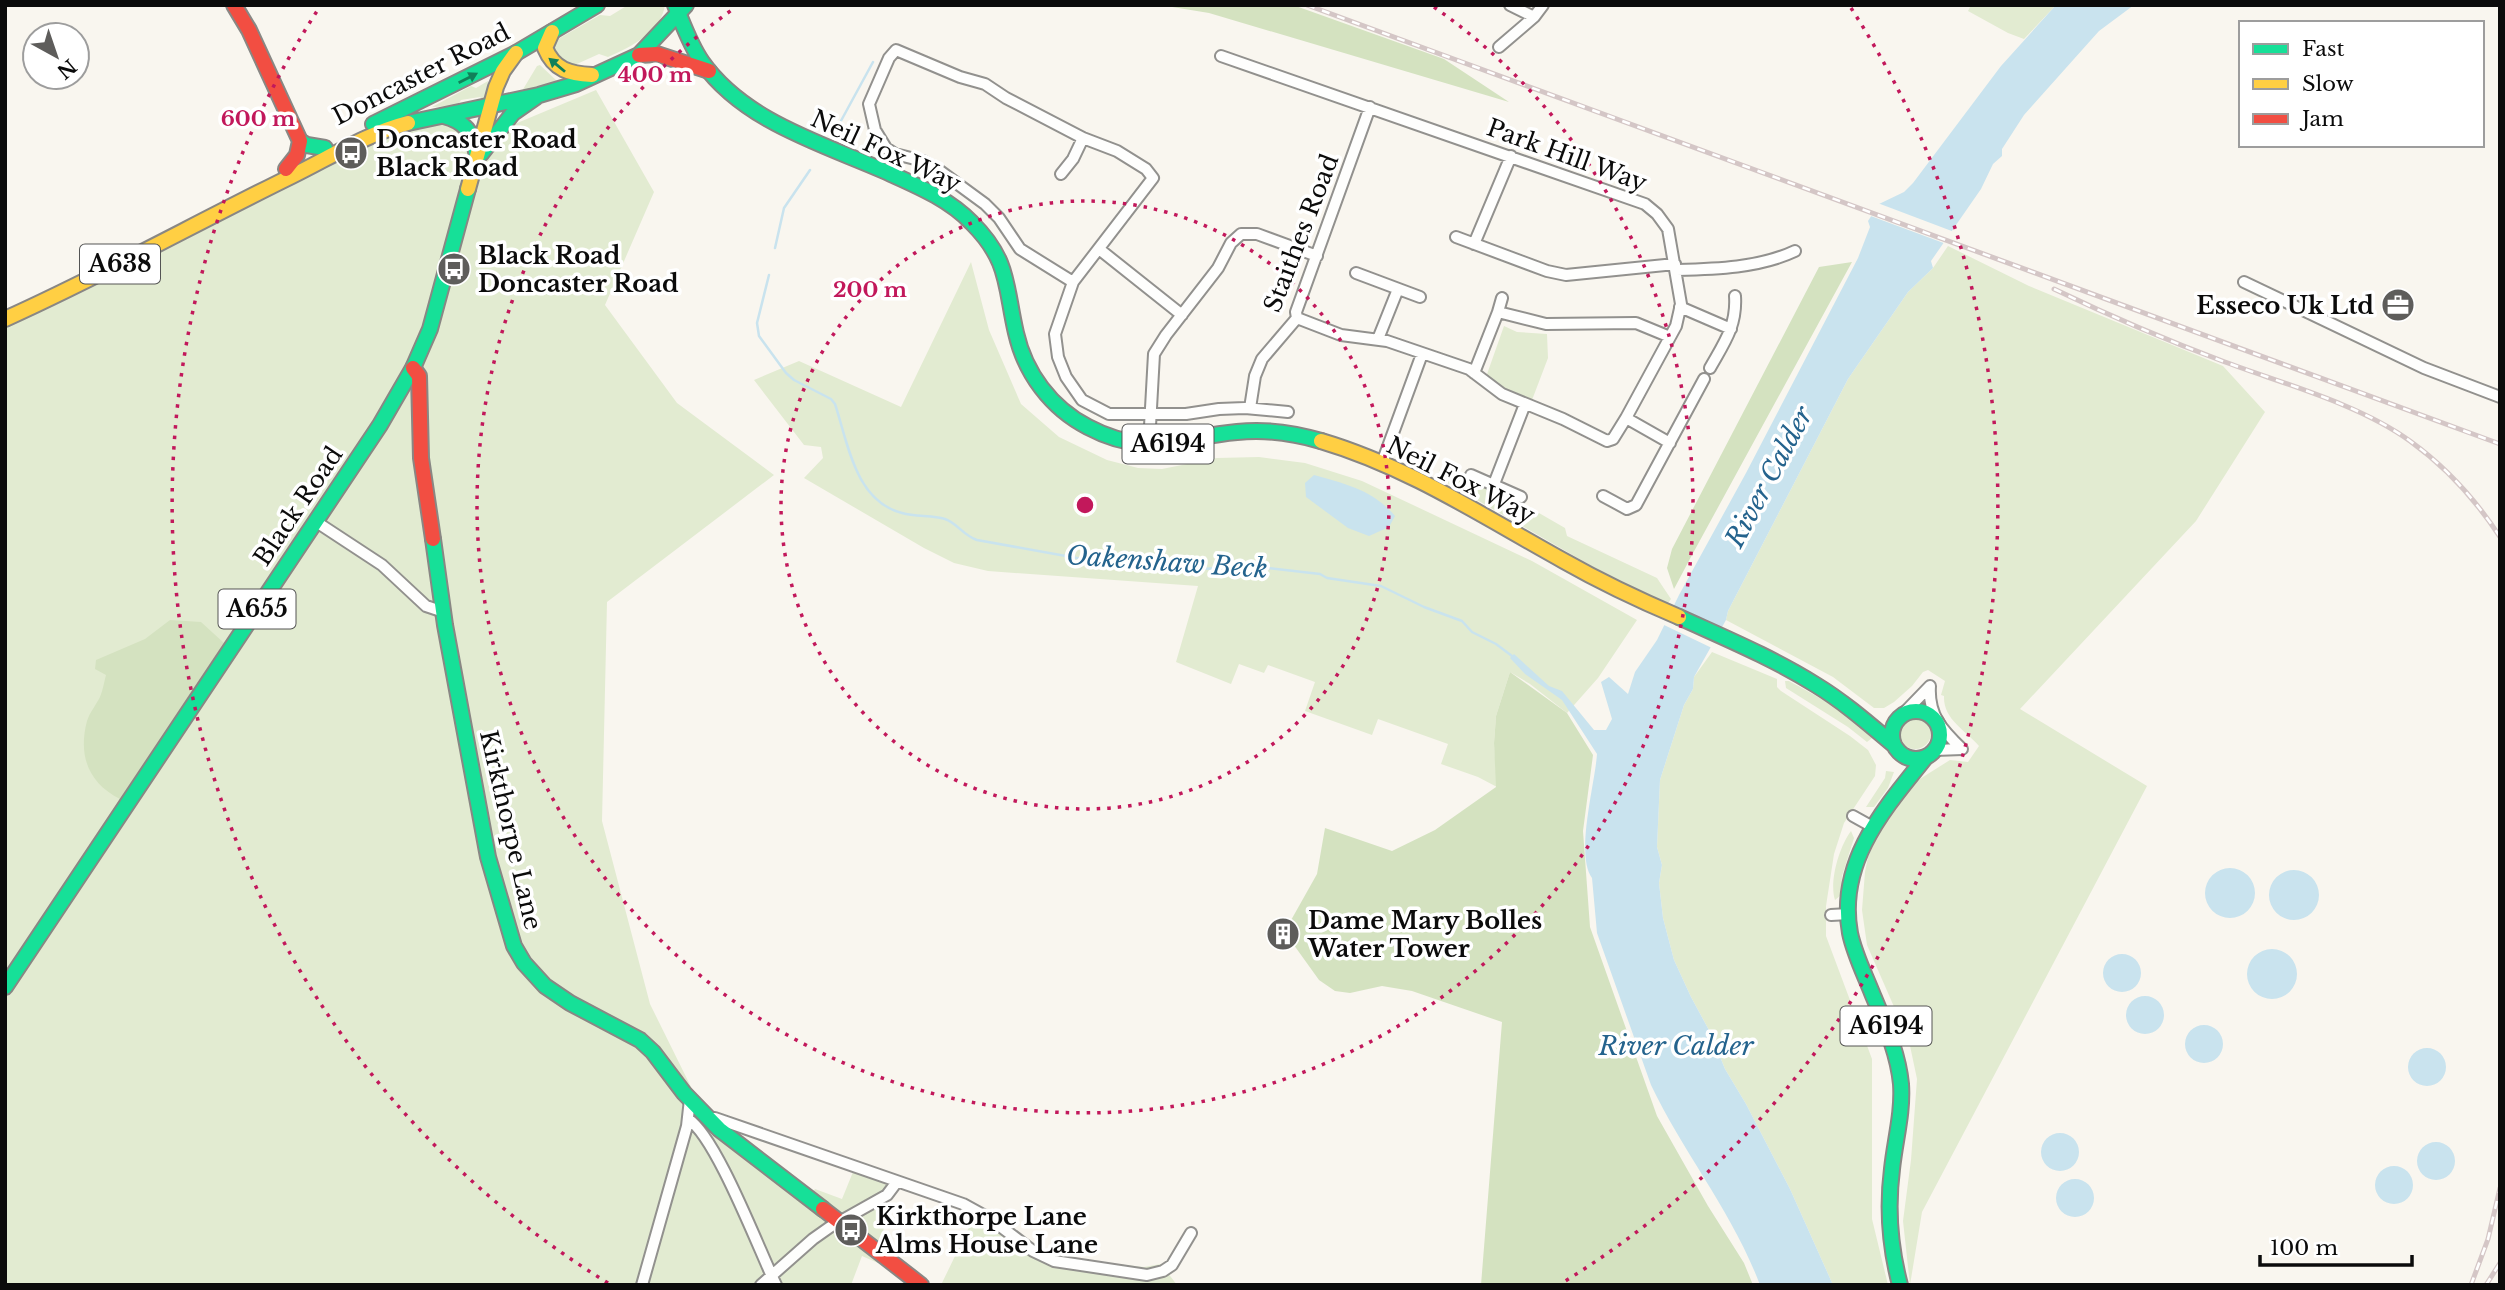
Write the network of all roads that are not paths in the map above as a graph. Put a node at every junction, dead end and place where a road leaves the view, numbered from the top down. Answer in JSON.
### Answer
{"nodes":[{"id":1,"x":234,"y":5,"type":"edge"},
{"id":2,"x":597,"y":5,"type":"edge"},
{"id":3,"x":1510,"y":5,"type":"edge"},
{"id":4,"x":1543,"y":5,"type":"edge"},
{"id":5,"x":680,"y":8,"type":"edge"},
{"id":6,"x":1534,"y":18,"type":"junction"},
{"id":7,"x":552,"y":32,"type":"junction"},
{"id":8,"x":1499,"y":47,"type":"dead end"},
{"id":9,"x":516,"y":53,"type":"junction"},
{"id":10,"x":639,"y":55,"type":"junction"},
{"id":11,"x":1221,"y":56,"type":"dead end"},
{"id":12,"x":709,"y":71,"type":"junction"},
{"id":13,"x":593,"y":75,"type":"junction"},
{"id":14,"x":539,"y":96,"type":"junction"},
{"id":15,"x":490,"y":106,"type":"junction"},
{"id":16,"x":1370,"y":107,"type":"junction"},
{"id":17,"x":442,"y":115,"type":"junction"},
{"id":18,"x":1083,"y":138,"type":"junction"},
{"id":19,"x":302,"y":149,"type":"junction"},
{"id":20,"x":324,"y":154,"type":"junction"},
{"id":21,"x":1511,"y":156,"type":"junction"},
{"id":22,"x":476,"y":162,"type":"junction"},
{"id":23,"x":1061,"y":174,"type":"dead end"},
{"id":24,"x":192,"y":225,"type":"junction"},
{"id":25,"x":1456,"y":237,"type":"dead end"},
{"id":26,"x":1475,"y":244,"type":"junction"},
{"id":27,"x":1099,"y":249,"type":"junction"},
{"id":28,"x":1795,"y":251,"type":"dead end"},
{"id":29,"x":1317,"y":256,"type":"junction"},
{"id":30,"x":1675,"y":267,"type":"junction"},
{"id":31,"x":1356,"y":273,"type":"dead end"},
{"id":32,"x":1073,"y":282,"type":"junction"},
{"id":33,"x":2244,"y":282,"type":"dead end"},
{"id":34,"x":1398,"y":289,"type":"junction"},
{"id":35,"x":1735,"y":296,"type":"dead end"},
{"id":36,"x":1420,"y":297,"type":"dead end"},
{"id":37,"x":1502,"y":298,"type":"dead end"},
{"id":38,"x":1680,"y":307,"type":"junction"},
{"id":39,"x":1498,"y":312,"type":"junction"},
{"id":40,"x":1182,"y":315,"type":"junction"},
{"id":41,"x":1297,"y":318,"type":"junction"},
{"id":42,"x":5,"y":319,"type":"edge"},
{"id":43,"x":1731,"y":329,"type":"junction"},
{"id":44,"x":1670,"y":337,"type":"junction"},
{"id":45,"x":1378,"y":339,"type":"junction"},
{"id":46,"x":1422,"y":354,"type":"junction"},
{"id":47,"x":413,"y":368,"type":"junction"},
{"id":48,"x":1710,"y":369,"type":"dead end"},
{"id":49,"x":1474,"y":373,"type":"junction"},
{"id":50,"x":1704,"y":379,"type":"dead end"},
{"id":51,"x":2500,"y":397,"type":"edge"},
{"id":52,"x":1525,"y":404,"type":"junction"},
{"id":53,"x":1250,"y":408,"type":"junction"},
{"id":54,"x":1288,"y":412,"type":"dead end"},
{"id":55,"x":1150,"y":416,"type":"junction"},
{"id":56,"x":1626,"y":418,"type":"junction"},
{"id":57,"x":1670,"y":443,"type":"junction"},
{"id":58,"x":1149,"y":444,"type":"junction"},
{"id":59,"x":1382,"y":463,"type":"junction"},
{"id":60,"x":1471,"y":475,"type":"dead end"},
{"id":61,"x":1494,"y":484,"type":"junction"},
{"id":62,"x":1603,"y":496,"type":"dead end"},
{"id":63,"x":1521,"y":497,"type":"dead end"},
{"id":64,"x":315,"y":521,"type":"junction"},
{"id":65,"x":444,"y":612,"type":"junction"},
{"id":66,"x":1900,"y":717,"type":"junction"},
{"id":67,"x":1865,"y":719,"type":"junction"},
{"id":68,"x":1936,"y":721,"type":"junction"},
{"id":69,"x":1898,"y":750,"type":"junction"},
{"id":70,"x":1930,"y":754,"type":"junction"},
{"id":71,"x":1902,"y":785,"type":"junction"},
{"id":72,"x":1853,"y":816,"type":"dead end"},
{"id":73,"x":1871,"y":826,"type":"junction"},
{"id":74,"x":1849,"y":914,"type":"junction"},
{"id":75,"x":1831,"y":915,"type":"dead end"},
{"id":76,"x":5,"y":987,"type":"edge"},
{"id":77,"x":690,"y":1099,"type":"junction"},
{"id":78,"x":707,"y":1118,"type":"junction"},
{"id":79,"x":688,"y":1119,"type":"junction"},
{"id":80,"x":896,"y":1183,"type":"junction"},
{"id":81,"x":838,"y":1222,"type":"junction"},
{"id":82,"x":1191,"y":1233,"type":"dead end"},
{"id":83,"x":774,"y":1280,"type":"edge"},
{"id":84,"x":642,"y":1285,"type":"edge"},
{"id":85,"x":761,"y":1285,"type":"edge"},
{"id":86,"x":921,"y":1285,"type":"edge"},
{"id":87,"x":1900,"y":1285,"type":"edge"}],
"edges":[{"from":1,"to":19,"type":"main road"},
{"from":2,"to":7,"type":"main road","name":"Doncaster Road","number":"A638"},
{"from":3,"to":6,"type":"street"},
{"from":4,"to":6,"type":"street"},
{"from":5,"to":10,"type":"main road","name":"Doncaster Road","number":"A638"},
{"from":5,"to":12,"type":"main road","name":"Neil Fox Way","number":"A6194"},
{"from":6,"to":8,"type":"street"},
{"from":7,"to":9,"type":"main road","name":"Doncaster Road","number":"A638"},
{"from":13,"to":7,"type":"main road","one_way":true},
{"from":9,"to":15,"type":"main road","name":"Black Road","number":"A655"},
{"from":20,"to":9,"type":"main road","name":"Doncaster Road","number":"A638","one_way":true},
{"from":10,"to":12,"type":"main road","name":"Neil Fox Way","number":"A6194"},
{"from":10,"to":13,"type":"main road","name":"Doncaster Road","number":"A638"},
{"from":11,"to":16,"type":"street","name":"Park Hill Way"},
{"from":12,"to":58,"type":"main road","name":"Neil Fox Way","number":"A6194"},
{"from":13,"to":14,"type":"main road","name":"Doncaster Road","number":"A638"},
{"from":14,"to":15,"type":"main road","name":"Doncaster Road","number":"A638"},
{"from":14,"to":22,"type":"main road","name":"Black Road","number":"A655"},
{"from":15,"to":17,"type":"main road","name":"Doncaster Road","number":"A638"},
{"from":15,"to":22,"type":"main road","name":"Black Road","number":"A655"},
{"from":16,"to":21,"type":"street","name":"Park Hill Way"},
{"from":16,"to":29,"type":"street","name":"Staithes Road"},
{"from":17,"to":20,"type":"main road","name":"Doncaster Road","number":"A638"},
{"from":17,"to":22,"type":"main road"},
{"from":18,"to":23,"type":"street"},
{"from":18,"to":27,"type":"street"},
{"from":18,"to":32,"type":"street"},
{"from":19,"to":20,"type":"main road"},
{"from":19,"to":24,"type":"main road","name":"Doncaster Road","number":"A638"},
{"from":20,"to":24,"type":"main road","name":"Doncaster Road","number":"A638"},
{"from":21,"to":26,"type":"street"},
{"from":21,"to":30,"type":"street","name":"Park Hill Way"},
{"from":22,"to":47,"type":"main road","name":"Black Road","number":"A655"},
{"from":24,"to":42,"type":"main road","name":"Doncaster Road","number":"A638"},
{"from":25,"to":26,"type":"street"},
{"from":26,"to":30,"type":"street"},
{"from":27,"to":32,"type":"street"},
{"from":27,"to":40,"type":"street"},
{"from":28,"to":30,"type":"street"},
{"from":29,"to":40,"type":"street"},
{"from":29,"to":41,"type":"street","name":"Staithes Road"},
{"from":30,"to":38,"type":"street","name":"Park Hill Way"},
{"from":31,"to":34,"type":"street"},
{"from":32,"to":55,"type":"street"},
{"from":33,"to":51,"type":"street"},
{"from":34,"to":36,"type":"street"},
{"from":34,"to":45,"type":"street"},
{"from":35,"to":43,"type":"street"},
{"from":37,"to":39,"type":"street"},
{"from":38,"to":43,"type":"street"},
{"from":38,"to":44,"type":"street","name":"Park Hill Way"},
{"from":39,"to":44,"type":"street"},
{"from":39,"to":49,"type":"street"},
{"from":40,"to":55,"type":"street"},
{"from":41,"to":45,"type":"street","name":"Park Hill Way"},
{"from":41,"to":53,"type":"street","name":"Staithes Road"},
{"from":43,"to":48,"type":"street"},
{"from":44,"to":56,"type":"street","name":"Park Hill Way"},
{"from":45,"to":46,"type":"street","name":"Park Hill Way"},
{"from":46,"to":49,"type":"street","name":"Park Hill Way"},
{"from":46,"to":59,"type":"street"},
{"from":47,"to":64,"type":"main road","name":"Black Road","number":"A655"},
{"from":47,"to":65,"type":"main road","name":"Kirkthorpe Lane"},
{"from":49,"to":52,"type":"street","name":"Park Hill Way"},
{"from":50,"to":57,"type":"street"},
{"from":52,"to":56,"type":"street","name":"Park Hill Way"},
{"from":52,"to":61,"type":"street"},
{"from":53,"to":54,"type":"street"},
{"from":53,"to":55,"type":"street"},
{"from":55,"to":58,"type":"street"},
{"from":56,"to":57,"type":"street"},
{"from":57,"to":62,"type":"street"},
{"from":58,"to":59,"type":"main road","name":"Neil Fox Way","number":"A6194"},
{"from":59,"to":67,"type":"main road","name":"Neil Fox Way","number":"A6194"},
{"from":60,"to":61,"type":"street"},
{"from":61,"to":63,"type":"street"},
{"from":64,"to":65,"type":"street"},
{"from":64,"to":76,"type":"main road","name":"Black Road","number":"A655"},
{"from":65,"to":77,"type":"main road","name":"Kirkthorpe Lane"},
{"from":66,"to":67,"type":"main road"},
{"from":66,"to":68,"type":"main road"},
{"from":66,"to":68,"type":"street"},
{"from":66,"to":69,"type":"main road"},
{"from":67,"to":69,"type":"main road","name":"Neil Fox Way","number":"A6194"},
{"from":68,"to":70,"type":"main road"},
{"from":68,"to":70,"type":"street"},
{"from":69,"to":70,"type":"main road"},
{"from":69,"to":71,"type":"main road"},
{"from":70,"to":71,"type":"main road","number":"A6194"},
{"from":71,"to":73,"type":"main road","number":"A6194"},
{"from":72,"to":73,"type":"street"},
{"from":73,"to":74,"type":"main road","number":"A6194"},
{"from":74,"to":75,"type":"street"},
{"from":74,"to":87,"type":"main road","number":"A6194"},
{"from":77,"to":78,"type":"main road","name":"Kirkthorpe Lane"},
{"from":77,"to":79,"type":"street"},
{"from":78,"to":80,"type":"street"},
{"from":78,"to":81,"type":"main road","name":"Kirkthorpe Lane"},
{"from":79,"to":83,"type":"street"},
{"from":79,"to":84,"type":"street"},
{"from":80,"to":81,"type":"street"},
{"from":80,"to":82,"type":"street"},
{"from":81,"to":83,"type":"street"},
{"from":81,"to":86,"type":"main road","name":"Kirkthorpe Lane"},
{"from":83,"to":85,"type":"street"}]}
